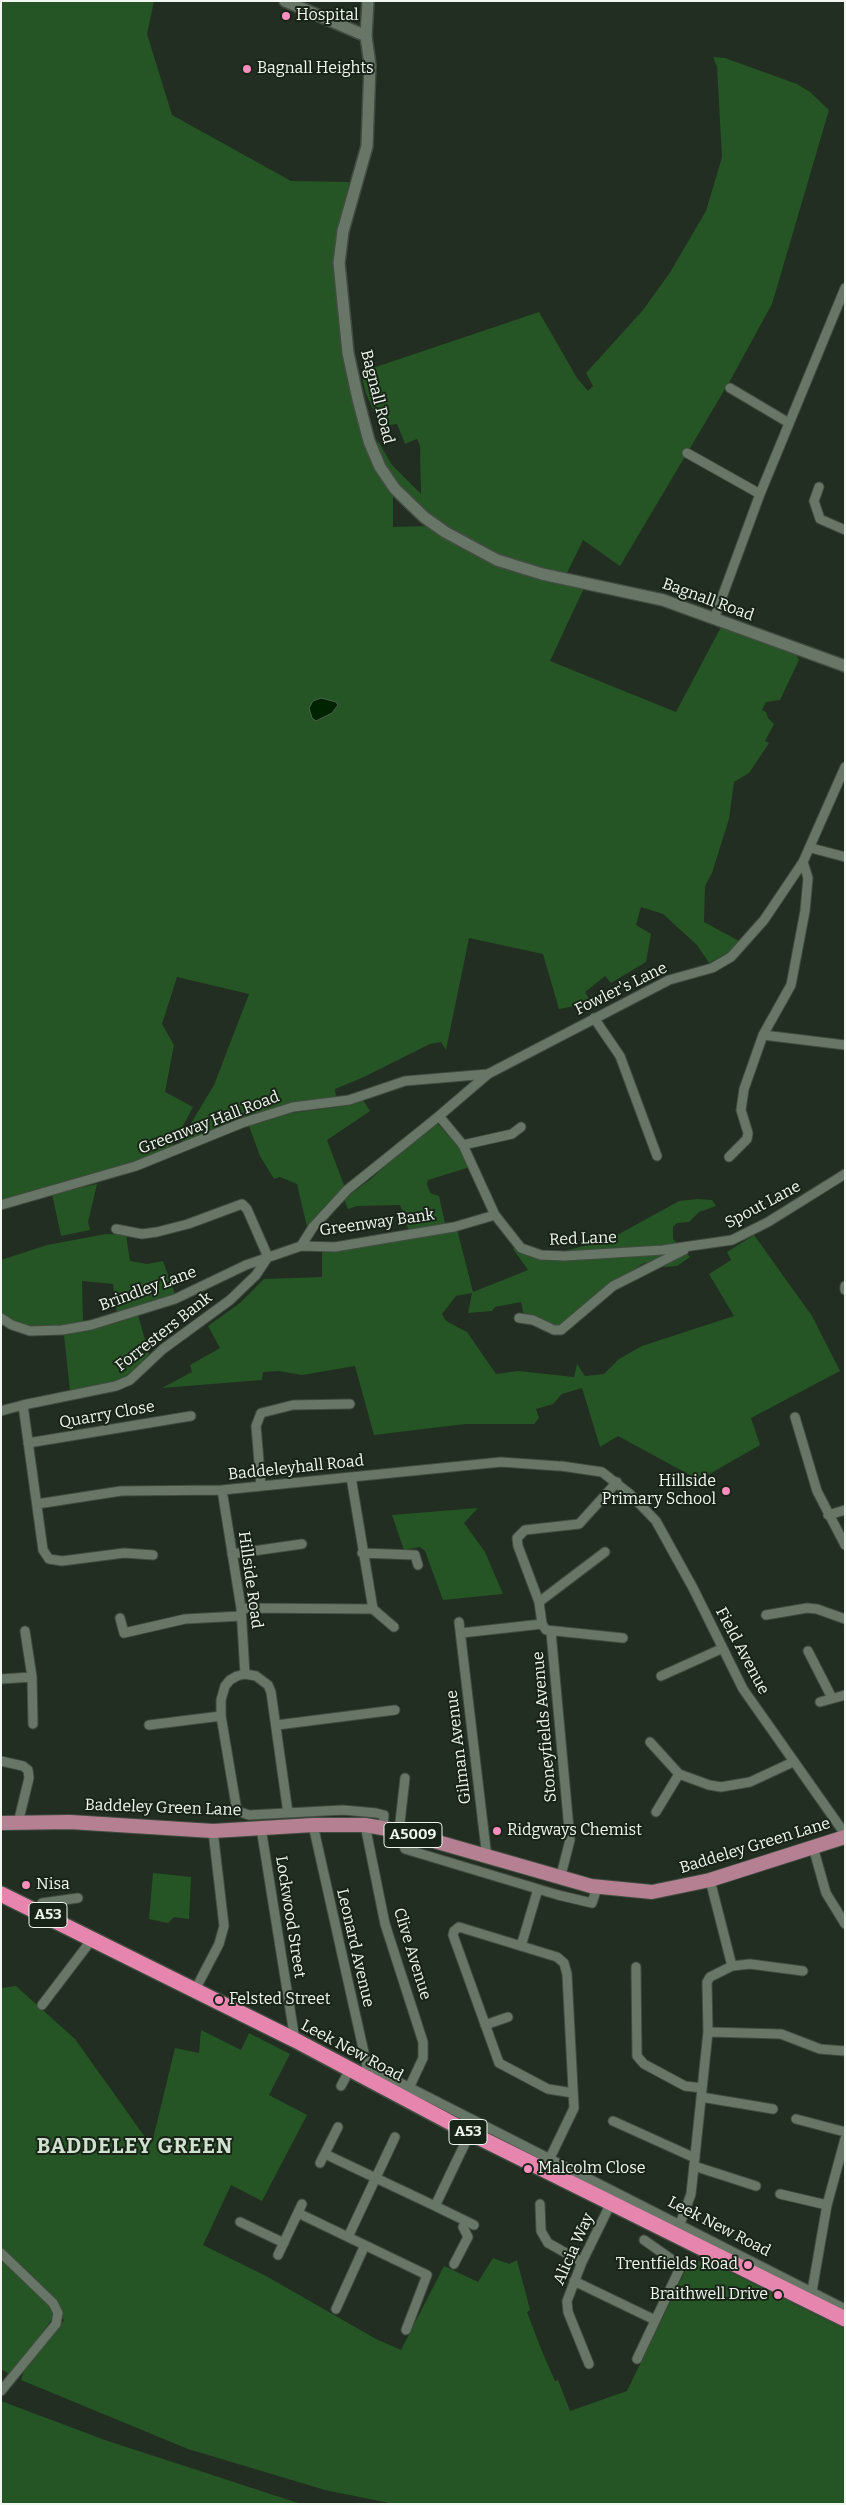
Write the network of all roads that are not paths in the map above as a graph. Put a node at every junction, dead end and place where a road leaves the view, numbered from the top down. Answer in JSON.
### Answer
{"nodes":[{"id":1,"x":285,"y":1,"type":"edge"},
{"id":2,"x":368,"y":1,"type":"edge"},
{"id":3,"x":366,"y":36,"type":"junction"},
{"id":4,"x":845,"y":288,"type":"edge"},
{"id":5,"x":730,"y":388,"type":"dead end"},
{"id":6,"x":789,"y":423,"type":"junction"},
{"id":7,"x":687,"y":453,"type":"dead end"},
{"id":8,"x":819,"y":487,"type":"dead end"},
{"id":9,"x":760,"y":494,"type":"junction"},
{"id":10,"x":845,"y":530,"type":"edge"},
{"id":11,"x":714,"y":619,"type":"junction"},
{"id":12,"x":845,"y":666,"type":"edge"},
{"id":13,"x":845,"y":768,"type":"edge"},
{"id":14,"x":811,"y":848,"type":"junction"},
{"id":15,"x":845,"y":857,"type":"edge"},
{"id":16,"x":803,"y":862,"type":"junction"},
{"id":17,"x":594,"y":1018,"type":"junction"},
{"id":18,"x":763,"y":1035,"type":"junction"},
{"id":19,"x":845,"y":1045,"type":"edge"},
{"id":20,"x":488,"y":1074,"type":"junction"},
{"id":21,"x":439,"y":1116,"type":"junction"},
{"id":22,"x":521,"y":1127,"type":"dead end"},
{"id":23,"x":463,"y":1145,"type":"junction"},
{"id":24,"x":657,"y":1156,"type":"dead end"},
{"id":25,"x":729,"y":1157,"type":"dead end"},
{"id":26,"x":845,"y":1174,"type":"edge"},
{"id":27,"x":1,"y":1205,"type":"edge"},
{"id":28,"x":495,"y":1214,"type":"junction"},
{"id":29,"x":116,"y":1229,"type":"dead end"},
{"id":30,"x":302,"y":1246,"type":"junction"},
{"id":31,"x":689,"y":1247,"type":"junction"},
{"id":32,"x":268,"y":1257,"type":"junction"},
{"id":33,"x":1,"y":1318,"type":"edge"},
{"id":34,"x":520,"y":1318,"type":"dead end"},
{"id":35,"x":23,"y":1404,"type":"junction"},
{"id":36,"x":350,"y":1404,"type":"dead end"},
{"id":37,"x":1,"y":1411,"type":"edge"},
{"id":38,"x":191,"y":1416,"type":"dead end"},
{"id":39,"x":795,"y":1416,"type":"dead end"},
{"id":40,"x":28,"y":1443,"type":"junction"},
{"id":41,"x":350,"y":1477,"type":"junction"},
{"id":42,"x":617,"y":1482,"type":"junction"},
{"id":43,"x":261,"y":1486,"type":"junction"},
{"id":44,"x":222,"y":1490,"type":"junction"},
{"id":45,"x":36,"y":1504,"type":"junction"},
{"id":46,"x":845,"y":1510,"type":"edge"},
{"id":47,"x":828,"y":1515,"type":"junction"},
{"id":48,"x":302,"y":1544,"type":"dead end"},
{"id":49,"x":845,"y":1544,"type":"edge"},
{"id":50,"x":362,"y":1552,"type":"junction"},
{"id":51,"x":605,"y":1552,"type":"dead end"},
{"id":52,"x":153,"y":1554,"type":"dead end"},
{"id":53,"x":232,"y":1554,"type":"junction"},
{"id":54,"x":418,"y":1565,"type":"dead end"},
{"id":55,"x":539,"y":1602,"type":"junction"},
{"id":56,"x":373,"y":1609,"type":"junction"},
{"id":57,"x":241,"y":1612,"type":"junction"},
{"id":58,"x":772,"y":1617,"type":"dead end"},
{"id":59,"x":120,"y":1618,"type":"dead end"},
{"id":60,"x":845,"y":1619,"type":"edge"},
{"id":61,"x":459,"y":1622,"type":"dead end"},
{"id":62,"x":542,"y":1624,"type":"junction"},
{"id":63,"x":394,"y":1627,"type":"dead end"},
{"id":64,"x":24,"y":1631,"type":"dead end"},
{"id":65,"x":552,"y":1632,"type":"junction"},
{"id":66,"x":460,"y":1633,"type":"junction"},
{"id":67,"x":622,"y":1638,"type":"dead end"},
{"id":68,"x":721,"y":1649,"type":"junction"},
{"id":69,"x":808,"y":1650,"type":"dead end"},
{"id":70,"x":245,"y":1674,"type":"junction"},
{"id":71,"x":660,"y":1676,"type":"dead end"},
{"id":72,"x":32,"y":1677,"type":"junction"},
{"id":73,"x":1,"y":1679,"type":"edge"},
{"id":74,"x":845,"y":1694,"type":"edge"},
{"id":75,"x":832,"y":1698,"type":"junction"},
{"id":76,"x":820,"y":1702,"type":"dead end"},
{"id":77,"x":395,"y":1710,"type":"dead end"},
{"id":78,"x":221,"y":1716,"type":"junction"},
{"id":79,"x":33,"y":1724,"type":"dead end"},
{"id":80,"x":149,"y":1725,"type":"dead end"},
{"id":81,"x":277,"y":1725,"type":"junction"},
{"id":82,"x":650,"y":1742,"type":"dead end"},
{"id":83,"x":1,"y":1761,"type":"edge"},
{"id":84,"x":793,"y":1762,"type":"junction"},
{"id":85,"x":679,"y":1774,"type":"junction"},
{"id":86,"x":405,"y":1778,"type":"dead end"},
{"id":87,"x":656,"y":1812,"type":"dead end"},
{"id":88,"x":288,"y":1813,"type":"junction"},
{"id":89,"x":1,"y":1823,"type":"edge"},
{"id":90,"x":18,"y":1823,"type":"junction"},
{"id":91,"x":255,"y":1824,"type":"junction"},
{"id":92,"x":313,"y":1825,"type":"junction"},
{"id":93,"x":365,"y":1825,"type":"junction"},
{"id":94,"x":383,"y":1828,"type":"junction"},
{"id":95,"x":213,"y":1831,"type":"junction"},
{"id":96,"x":399,"y":1831,"type":"junction"},
{"id":97,"x":845,"y":1835,"type":"edge"},
{"id":98,"x":813,"y":1848,"type":"junction"},
{"id":99,"x":487,"y":1858,"type":"junction"},
{"id":100,"x":560,"y":1878,"type":"junction"},
{"id":101,"x":710,"y":1880,"type":"junction"},
{"id":102,"x":597,"y":1888,"type":"junction"},
{"id":103,"x":538,"y":1889,"type":"junction"},
{"id":104,"x":1,"y":1894,"type":"edge"},
{"id":105,"x":78,"y":1898,"type":"dead end"},
{"id":106,"x":38,"y":1910,"type":"junction"},
{"id":107,"x":845,"y":1924,"type":"edge"},
{"id":108,"x":93,"y":1938,"type":"junction"},
{"id":109,"x":521,"y":1946,"type":"junction"},
{"id":110,"x":732,"y":1966,"type":"junction"},
{"id":111,"x":636,"y":1967,"type":"dead end"},
{"id":112,"x":803,"y":1971,"type":"dead end"},
{"id":113,"x":195,"y":1990,"type":"junction"},
{"id":114,"x":43,"y":2000,"type":"dead end"},
{"id":115,"x":508,"y":2017,"type":"dead end"},
{"id":116,"x":485,"y":2025,"type":"junction"},
{"id":117,"x":708,"y":2032,"type":"junction"},
{"id":118,"x":295,"y":2040,"type":"junction"},
{"id":119,"x":845,"y":2051,"type":"edge"},
{"id":120,"x":350,"y":2069,"type":"junction"},
{"id":121,"x":365,"y":2071,"type":"junction"},
{"id":122,"x":341,"y":2086,"type":"dead end"},
{"id":123,"x":408,"y":2088,"type":"junction"},
{"id":124,"x":573,"y":2093,"type":"junction"},
{"id":125,"x":701,"y":2093,"type":"junction"},
{"id":126,"x":773,"y":2109,"type":"dead end"},
{"id":127,"x":796,"y":2119,"type":"dead end"},
{"id":128,"x":613,"y":2121,"type":"dead end"},
{"id":129,"x":338,"y":2127,"type":"dead end"},
{"id":130,"x":845,"y":2132,"type":"edge"},
{"id":131,"x":470,"y":2133,"type":"junction"},
{"id":132,"x":395,"y":2137,"type":"dead end"},
{"id":133,"x":845,"y":2139,"type":"edge"},
{"id":134,"x":325,"y":2154,"type":"junction"},
{"id":135,"x":549,"y":2160,"type":"junction"},
{"id":136,"x":694,"y":2162,"type":"junction"},
{"id":137,"x":320,"y":2163,"type":"dead end"},
{"id":138,"x":376,"y":2178,"type":"junction"},
{"id":139,"x":581,"y":2183,"type":"junction"},
{"id":140,"x":756,"y":2186,"type":"dead end"},
{"id":141,"x":780,"y":2194,"type":"dead end"},
{"id":142,"x":539,"y":2202,"type":"dead end"},
{"id":143,"x":611,"y":2203,"type":"junction"},
{"id":144,"x":302,"y":2204,"type":"dead end"},
{"id":145,"x":827,"y":2205,"type":"junction"},
{"id":146,"x":435,"y":2206,"type":"junction"},
{"id":147,"x":298,"y":2213,"type":"junction"},
{"id":148,"x":240,"y":2222,"type":"dead end"},
{"id":149,"x":677,"y":2231,"type":"junction"},
{"id":150,"x":348,"y":2237,"type":"junction"},
{"id":151,"x":644,"y":2240,"type":"dead end"},
{"id":152,"x":284,"y":2243,"type":"junction"},
{"id":153,"x":365,"y":2245,"type":"junction"},
{"id":154,"x":1,"y":2253,"type":"edge"},
{"id":155,"x":278,"y":2255,"type":"dead end"},
{"id":156,"x":582,"y":2262,"type":"junction"},
{"id":157,"x":454,"y":2264,"type":"dead end"},
{"id":158,"x":574,"y":2281,"type":"junction"},
{"id":159,"x":811,"y":2297,"type":"junction"},
{"id":160,"x":336,"y":2309,"type":"dead end"},
{"id":161,"x":845,"y":2309,"type":"edge"},
{"id":162,"x":655,"y":2320,"type":"junction"},
{"id":163,"x":845,"y":2320,"type":"edge"},
{"id":164,"x":406,"y":2330,"type":"dead end"},
{"id":165,"x":637,"y":2359,"type":"dead end"},
{"id":166,"x":589,"y":2364,"type":"dead end"},
{"id":167,"x":1,"y":2391,"type":"edge"}],
"edges":[{"from":1,"to":3,"type":"street"},
{"from":2,"to":3,"type":"street","name":"Bagnall Road"},
{"from":3,"to":11,"type":"street","name":"Bagnall Road"},
{"from":4,"to":6,"type":"street"},
{"from":5,"to":6,"type":"street"},
{"from":6,"to":9,"type":"street"},
{"from":7,"to":9,"type":"street"},
{"from":8,"to":10,"type":"street"},
{"from":9,"to":11,"type":"street"},
{"from":11,"to":12,"type":"street","name":"Bagnall Road"},
{"from":13,"to":14,"type":"street","name":"Fowler's Lane"},
{"from":14,"to":15,"type":"street"},
{"from":14,"to":16,"type":"street","name":"Fowler's Lane"},
{"from":16,"to":17,"type":"street","name":"Fowler's Lane"},
{"from":16,"to":18,"type":"street"},
{"from":17,"to":20,"type":"street","name":"Fowler's Lane"},
{"from":17,"to":24,"type":"street"},
{"from":18,"to":19,"type":"street"},
{"from":18,"to":25,"type":"street"},
{"from":20,"to":21,"type":"street","name":"Greenway Bank"},
{"from":20,"to":27,"type":"street","name":"Greenway Hall Road"},
{"from":21,"to":23,"type":"street","name":"Red Lane"},
{"from":21,"to":30,"type":"street","name":"Greenway Bank"},
{"from":22,"to":23,"type":"street"},
{"from":23,"to":28,"type":"street","name":"Red Lane"},
{"from":26,"to":31,"type":"street","name":"Spout Lane"},
{"from":28,"to":30,"type":"street","name":"Greenway Bank"},
{"from":28,"to":31,"type":"street","name":"Red Lane"},
{"from":29,"to":32,"type":"street"},
{"from":30,"to":32,"type":"street","name":"Brindley Lane"},
{"from":31,"to":34,"type":"street"},
{"from":32,"to":33,"type":"street","name":"Brindley Lane"},
{"from":32,"to":35,"type":"street","name":"Forresters Bank"},
{"from":35,"to":37,"type":"street","name":"Forresters Bank"},
{"from":35,"to":40,"type":"street"},
{"from":36,"to":43,"type":"street"},
{"from":38,"to":40,"type":"street","name":"Quarry Close"},
{"from":39,"to":47,"type":"street"},
{"from":40,"to":45,"type":"street"},
{"from":41,"to":42,"type":"street","name":"Baddeleyhall Road"},
{"from":41,"to":43,"type":"street","name":"Baddeleyhall Road"},
{"from":41,"to":50,"type":"street"},
{"from":42,"to":55,"type":"street"},
{"from":42,"to":68,"type":"street","name":"Field Avenue"},
{"from":43,"to":44,"type":"street","name":"Baddeleyhall Road"},
{"from":44,"to":45,"type":"street","name":"Baddeleyhall Road"},
{"from":44,"to":53,"type":"street","name":"Hillside Road"},
{"from":45,"to":52,"type":"street"},
{"from":46,"to":47,"type":"street"},
{"from":47,"to":49,"type":"street"},
{"from":48,"to":53,"type":"street"},
{"from":50,"to":54,"type":"street"},
{"from":50,"to":56,"type":"street"},
{"from":51,"to":55,"type":"street"},
{"from":53,"to":57,"type":"street","name":"Hillside Road"},
{"from":55,"to":62,"type":"street"},
{"from":56,"to":57,"type":"street"},
{"from":56,"to":63,"type":"street"},
{"from":57,"to":59,"type":"street"},
{"from":57,"to":70,"type":"street","name":"Hillside Road"},
{"from":58,"to":60,"type":"street"},
{"from":61,"to":66,"type":"street","name":"Gilman Avenue"},
{"from":62,"to":65,"type":"street"},
{"from":62,"to":66,"type":"street"},
{"from":64,"to":72,"type":"street"},
{"from":65,"to":67,"type":"street"},
{"from":65,"to":100,"type":"street","name":"Stoneyfields Avenue"},
{"from":66,"to":99,"type":"street","name":"Gilman Avenue"},
{"from":68,"to":71,"type":"street"},
{"from":68,"to":84,"type":"street","name":"Field Avenue"},
{"from":69,"to":75,"type":"street"},
{"from":70,"to":78,"type":"street"},
{"from":70,"to":81,"type":"street"},
{"from":72,"to":73,"type":"street"},
{"from":72,"to":79,"type":"street"},
{"from":74,"to":75,"type":"street"},
{"from":75,"to":76,"type":"street"},
{"from":77,"to":81,"type":"street"},
{"from":78,"to":80,"type":"street"},
{"from":78,"to":91,"type":"street"},
{"from":81,"to":88,"type":"street"},
{"from":82,"to":85,"type":"street"},
{"from":83,"to":90,"type":"street"},
{"from":84,"to":85,"type":"street"},
{"from":84,"to":97,"type":"street","name":"Field Avenue"},
{"from":85,"to":87,"type":"street"},
{"from":86,"to":96,"type":"street"},
{"from":88,"to":91,"type":"street","name":"Baddeley Green Lane"},
{"from":88,"to":94,"type":"street","name":"Baddeley Green Lane"},
{"from":89,"to":90,"type":"main road","name":"Baddeley Green Lane","number":"A5009"},
{"from":90,"to":95,"type":"main road","name":"Baddeley Green Lane","number":"A5009"},
{"from":91,"to":92,"type":"main road","name":"Baddeley Green Lane","number":"A5009"},
{"from":91,"to":95,"type":"main road","name":"Baddeley Green Lane","number":"A5009"},
{"from":91,"to":118,"type":"street","name":"Lockwood Street"},
{"from":92,"to":93,"type":"main road","name":"Baddeley Green Lane","number":"A5009"},
{"from":92,"to":121,"type":"street","name":"Leonard Avenue"},
{"from":93,"to":94,"type":"main road","name":"Baddeley Green Lane","number":"A5009"},
{"from":93,"to":123,"type":"street","name":"Clive Avenue"},
{"from":94,"to":96,"type":"main road","name":"Baddeley Green Lane","number":"A5009"},
{"from":95,"to":113,"type":"street"},
{"from":96,"to":99,"type":"main road","name":"Baddeley Green Lane","number":"A5009"},
{"from":96,"to":103,"type":"street"},
{"from":97,"to":98,"type":"main road","name":"Baddeley Green Lane","number":"A5009"},
{"from":98,"to":101,"type":"main road","name":"Baddeley Green Lane","number":"A5009"},
{"from":98,"to":107,"type":"street"},
{"from":99,"to":100,"type":"main road","name":"Baddeley Green Lane","number":"A5009"},
{"from":100,"to":102,"type":"main road","name":"Baddeley Green Lane","number":"A5009"},
{"from":101,"to":102,"type":"main road","name":"Baddeley Green Lane","number":"A5009"},
{"from":101,"to":110,"type":"street"},
{"from":102,"to":103,"type":"street"},
{"from":103,"to":109,"type":"street"},
{"from":104,"to":106,"type":"highway","name":"Leek New Road","number":"A53"},
{"from":105,"to":106,"type":"street"},
{"from":106,"to":108,"type":"highway","name":"Leek New Road","number":"A53"},
{"from":108,"to":113,"type":"highway","name":"Leek New Road","number":"A53"},
{"from":108,"to":114,"type":"street"},
{"from":109,"to":116,"type":"street"},
{"from":109,"to":124,"type":"street"},
{"from":110,"to":112,"type":"street"},
{"from":110,"to":117,"type":"street"},
{"from":111,"to":125,"type":"street"},
{"from":113,"to":118,"type":"highway","name":"Leek New Road","number":"A53"},
{"from":115,"to":116,"type":"street"},
{"from":116,"to":124,"type":"street"},
{"from":117,"to":119,"type":"street"},
{"from":117,"to":125,"type":"street"},
{"from":118,"to":120,"type":"highway","name":"Leek New Road","number":"A53"},
{"from":120,"to":121,"type":"highway","name":"Leek New Road","number":"A53"},
{"from":120,"to":122,"type":"street"},
{"from":121,"to":123,"type":"street","name":"Leek New Road"},
{"from":121,"to":131,"type":"highway","name":"Leek New Road","number":"A53"},
{"from":123,"to":135,"type":"street","name":"Leek New Road"},
{"from":124,"to":135,"type":"street"},
{"from":125,"to":126,"type":"street"},
{"from":125,"to":136,"type":"street"},
{"from":127,"to":130,"type":"street"},
{"from":128,"to":136,"type":"street"},
{"from":129,"to":134,"type":"street"},
{"from":131,"to":139,"type":"highway","name":"Leek New Road","number":"A53"},
{"from":131,"to":146,"type":"street"},
{"from":132,"to":138,"type":"street"},
{"from":133,"to":145,"type":"street"},
{"from":134,"to":137,"type":"street"},
{"from":134,"to":138,"type":"street"},
{"from":135,"to":139,"type":"street","name":"Leek New Road"},
{"from":136,"to":140,"type":"street"},
{"from":136,"to":149,"type":"street"},
{"from":138,"to":146,"type":"street"},
{"from":138,"to":150,"type":"street"},
{"from":139,"to":143,"type":"highway","name":"Leek New Road","number":"A53"},
{"from":139,"to":149,"type":"street","name":"Leek New Road"},
{"from":141,"to":145,"type":"street"},
{"from":142,"to":156,"type":"street"},
{"from":143,"to":149,"type":"highway","name":"Leek New Road","number":"A53"},
{"from":143,"to":156,"type":"street","name":"Alicia Way"},
{"from":144,"to":147,"type":"street"},
{"from":145,"to":159,"type":"street"},
{"from":146,"to":157,"type":"street"},
{"from":147,"to":150,"type":"street"},
{"from":147,"to":152,"type":"street"},
{"from":148,"to":152,"type":"street"},
{"from":149,"to":159,"type":"highway","name":"Leek New Road","number":"A53"},
{"from":150,"to":153,"type":"street"},
{"from":151,"to":162,"type":"street"},
{"from":152,"to":155,"type":"street"},
{"from":153,"to":160,"type":"street"},
{"from":153,"to":164,"type":"street"},
{"from":154,"to":167,"type":"street"},
{"from":156,"to":158,"type":"street","name":"Alicia Way"},
{"from":158,"to":162,"type":"street"},
{"from":158,"to":166,"type":"street","name":"Alicia Way"},
{"from":159,"to":161,"type":"street"},
{"from":159,"to":163,"type":"highway","name":"Leek New Road","number":"A53"},
{"from":162,"to":165,"type":"street"}]}
